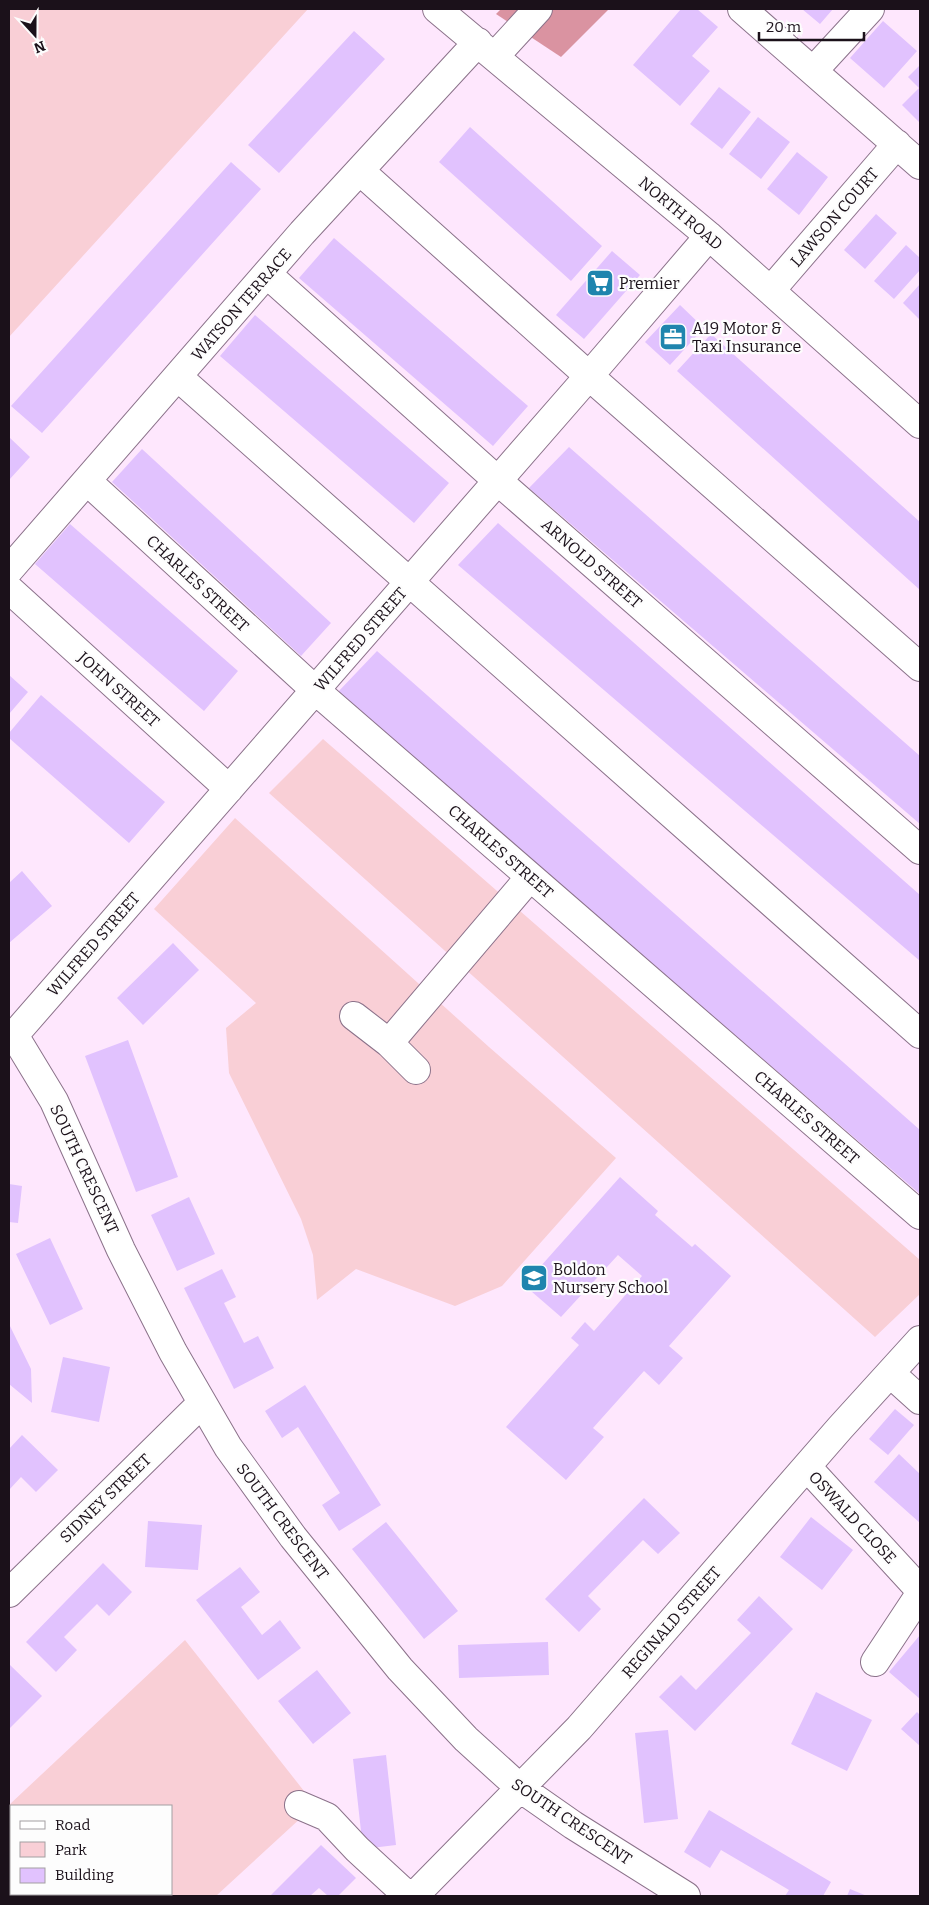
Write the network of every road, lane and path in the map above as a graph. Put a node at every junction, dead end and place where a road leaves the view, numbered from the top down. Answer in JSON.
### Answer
{"nodes":[{"id":1,"x":437,"y":9,"type":"edge"},
{"id":2,"x":538,"y":9,"type":"edge"},
{"id":3,"x":742,"y":9,"type":"edge"},
{"id":4,"x":870,"y":9,"type":"edge"},
{"id":5,"x":486,"y":49,"type":"junction"},
{"id":6,"x":813,"y":71,"type":"junction"},
{"id":7,"x":897,"y":144,"type":"junction"},
{"id":8,"x":920,"y":165,"type":"edge"},
{"id":9,"x":360,"y":171,"type":"junction"},
{"id":10,"x":709,"y":236,"type":"junction"},
{"id":11,"x":267,"y":274,"type":"junction"},
{"id":12,"x":771,"y":290,"type":"junction"},
{"id":13,"x":590,"y":376,"type":"junction"},
{"id":14,"x":178,"y":377,"type":"junction"},
{"id":15,"x":920,"y":424,"type":"edge"},
{"id":16,"x":87,"y":481,"type":"junction"},
{"id":17,"x":498,"y":481,"type":"junction"},
{"id":18,"x":9,"y":570,"type":"edge"},
{"id":19,"x":409,"y":582,"type":"junction"},
{"id":20,"x":9,"y":589,"type":"edge"},
{"id":21,"x":920,"y":667,"type":"edge"},
{"id":22,"x":315,"y":690,"type":"junction"},
{"id":23,"x":228,"y":789,"type":"junction"},
{"id":24,"x":920,"y":850,"type":"edge"},
{"id":25,"x":530,"y":877,"type":"junction"},
{"id":26,"x":354,"y":1016,"type":"dead end"},
{"id":27,"x":920,"y":1034,"type":"edge"},
{"id":28,"x":11,"y":1038,"type":"edge"},
{"id":29,"x":388,"y":1043,"type":"junction"},
{"id":30,"x":416,"y":1070,"type":"dead end"},
{"id":31,"x":920,"y":1216,"type":"edge"},
{"id":32,"x":920,"y":1340,"type":"edge"},
{"id":33,"x":890,"y":1373,"type":"junction"},
{"id":34,"x":920,"y":1400,"type":"edge"},
{"id":35,"x":202,"y":1404,"type":"junction"},
{"id":36,"x":807,"y":1467,"type":"junction"},
{"id":37,"x":920,"y":1592,"type":"edge"},
{"id":38,"x":9,"y":1593,"type":"edge"},
{"id":39,"x":875,"y":1662,"type":"dead end"},
{"id":40,"x":520,"y":1788,"type":"junction"},
{"id":41,"x":299,"y":1804,"type":"dead end"},
{"id":42,"x":408,"y":1896,"type":"edge"},
{"id":43,"x":414,"y":1896,"type":"edge"},
{"id":44,"x":686,"y":1896,"type":"edge"}],
"edges":[{"from":1,"to":5,"type":"street","name":"NORTH ROAD"},
{"from":2,"to":5,"type":"street","name":"WATSON TERRACE"},
{"from":3,"to":6,"type":"street"},
{"from":4,"to":6,"type":"street"},
{"from":5,"to":9,"type":"street","name":"WATSON TERRACE"},
{"from":5,"to":10,"type":"street","name":"NORTH ROAD"},
{"from":6,"to":7,"type":"street"},
{"from":7,"to":8,"type":"street"},
{"from":7,"to":12,"type":"street","name":"LAWSON COURT"},
{"from":9,"to":11,"type":"street","name":"WATSON TERRACE"},
{"from":9,"to":13,"type":"street"},
{"from":10,"to":12,"type":"street","name":"NORTH ROAD"},
{"from":10,"to":13,"type":"street","name":"WILFRED STREET"},
{"from":11,"to":14,"type":"street","name":"WATSON TERRACE"},
{"from":11,"to":17,"type":"street","name":"ARNOLD STREET"},
{"from":12,"to":15,"type":"street","name":"NORTH ROAD"},
{"from":13,"to":17,"type":"street","name":"WILFRED STREET"},
{"from":13,"to":21,"type":"street"},
{"from":14,"to":16,"type":"street","name":"WATSON TERRACE"},
{"from":14,"to":19,"type":"street"},
{"from":16,"to":18,"type":"street","name":"WATSON TERRACE"},
{"from":16,"to":22,"type":"street","name":"CHARLES STREET"},
{"from":17,"to":19,"type":"street","name":"WILFRED STREET"},
{"from":17,"to":24,"type":"street","name":"ARNOLD STREET"},
{"from":19,"to":22,"type":"street","name":"WILFRED STREET"},
{"from":19,"to":27,"type":"street"},
{"from":20,"to":23,"type":"street","name":"JOHN STREET"},
{"from":22,"to":23,"type":"street","name":"WILFRED STREET"},
{"from":22,"to":25,"type":"street","name":"CHARLES STREET"},
{"from":23,"to":28,"type":"street","name":"WILFRED STREET"},
{"from":25,"to":29,"type":"street"},
{"from":25,"to":31,"type":"street","name":"CHARLES STREET"},
{"from":26,"to":29,"type":"street"},
{"from":28,"to":35,"type":"street","name":"SOUTH CRESCENT"},
{"from":29,"to":30,"type":"street"},
{"from":32,"to":33,"type":"street","name":"REGINALD STREET"},
{"from":33,"to":34,"type":"street"},
{"from":33,"to":36,"type":"street","name":"REGINALD STREET"},
{"from":35,"to":38,"type":"street","name":"SIDNEY STREET"},
{"from":35,"to":40,"type":"street","name":"SOUTH CRESCENT"},
{"from":36,"to":37,"type":"street","name":"OSWALD CLOSE"},
{"from":36,"to":40,"type":"street","name":"REGINALD STREET"},
{"from":37,"to":39,"type":"street"},
{"from":40,"to":43,"type":"street","name":"REGINALD STREET"},
{"from":40,"to":44,"type":"street","name":"SOUTH CRESCENT"},
{"from":41,"to":42,"type":"street"}]}
